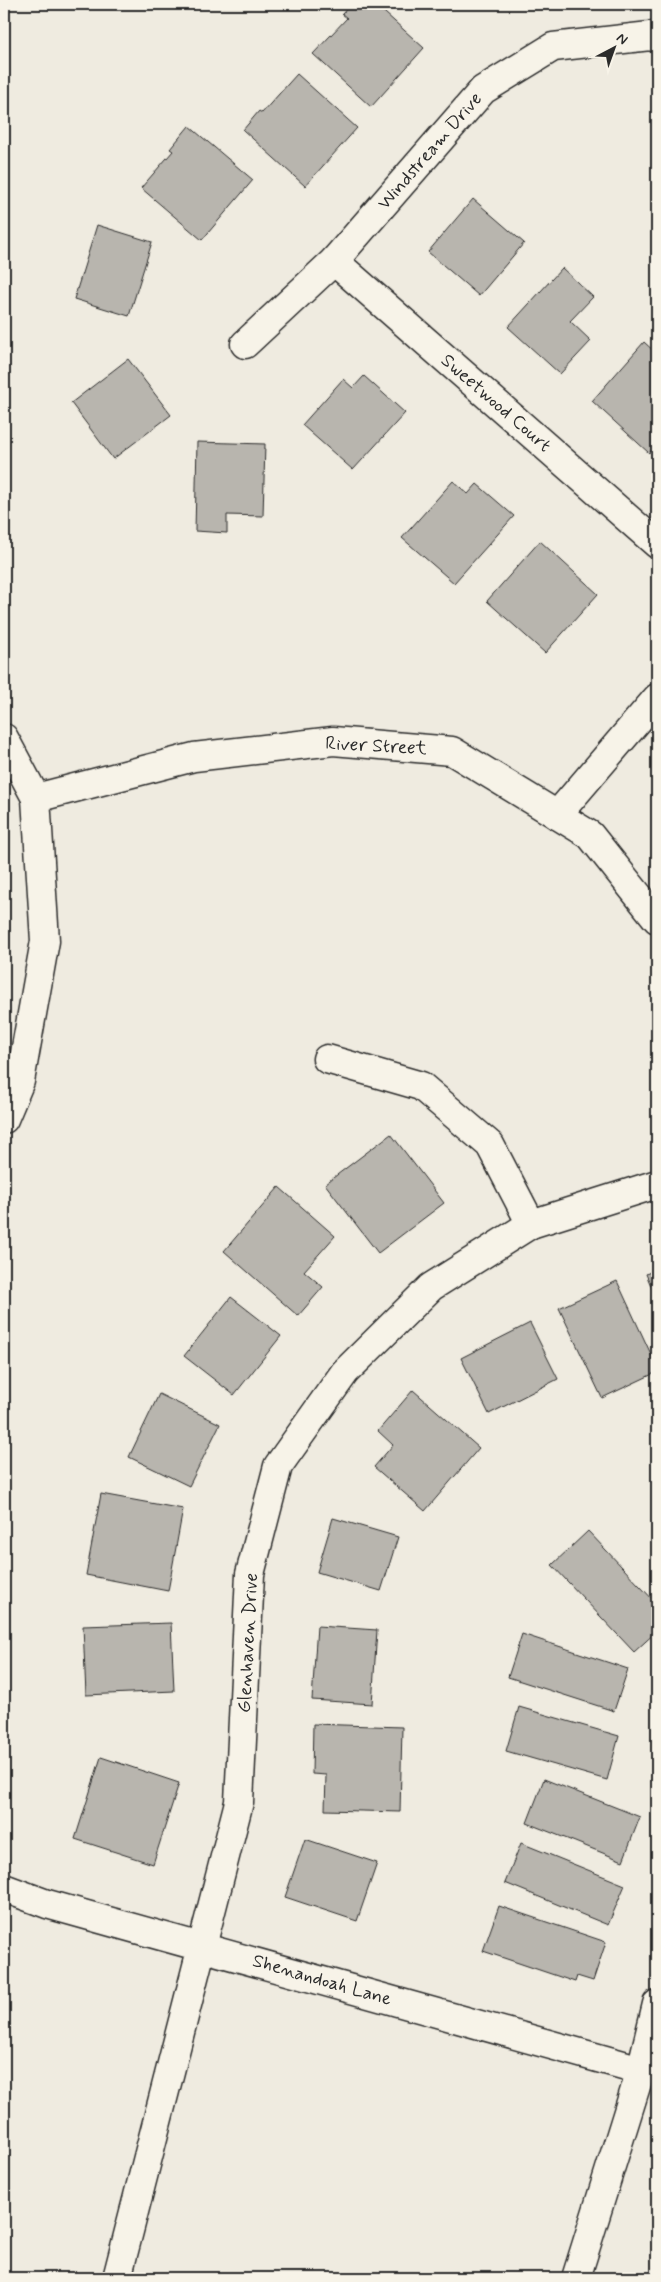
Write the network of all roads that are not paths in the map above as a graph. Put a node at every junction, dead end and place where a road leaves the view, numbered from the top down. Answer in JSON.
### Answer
{"nodes":[{"id":1,"x":657,"y":38,"type":"edge"},
{"id":2,"x":334,"y":261,"type":"junction"},
{"id":3,"x":246,"y":344,"type":"dead end"},
{"id":4,"x":657,"y":544,"type":"edge"},
{"id":5,"x":657,"y":698,"type":"edge"},
{"id":6,"x":4,"y":738,"type":"edge"},
{"id":7,"x":36,"y":798,"type":"junction"},
{"id":8,"x":557,"y":815,"type":"junction"},
{"id":9,"x":657,"y":919,"type":"edge"},
{"id":10,"x":327,"y":1059,"type":"dead end"},
{"id":11,"x":4,"y":1119,"type":"edge"},
{"id":12,"x":657,"y":1184,"type":"edge"},
{"id":13,"x":531,"y":1224,"type":"junction"},
{"id":14,"x":4,"y":1888,"type":"edge"},
{"id":15,"x":201,"y":1946,"type":"junction"},
{"id":16,"x":657,"y":2004,"type":"edge"},
{"id":17,"x":641,"y":2070,"type":"junction"},
{"id":18,"x":117,"y":2278,"type":"edge"},
{"id":19,"x":576,"y":2278,"type":"edge"}],
"edges":[{"from":1,"to":2,"type":"street","name":"Windstream Drive"},
{"from":2,"to":3,"type":"street","name":"Windstream Drive"},
{"from":2,"to":4,"type":"street","name":"Sweetwood Court"},
{"from":5,"to":8,"type":"street"},
{"from":6,"to":7,"type":"street"},
{"from":7,"to":8,"type":"street","name":"River Street"},
{"from":7,"to":11,"type":"street"},
{"from":8,"to":9,"type":"street","name":"River Street"},
{"from":10,"to":13,"type":"street"},
{"from":12,"to":13,"type":"street","name":"Glenhaven Drive"},
{"from":13,"to":15,"type":"street","name":"Glenhaven Drive"},
{"from":14,"to":15,"type":"street","name":"Shenandoah Lane"},
{"from":15,"to":17,"type":"street","name":"Shenandoah Lane"},
{"from":15,"to":18,"type":"street","name":"Glenhaven Drive"},
{"from":16,"to":17,"type":"street"},
{"from":17,"to":19,"type":"street"}]}
